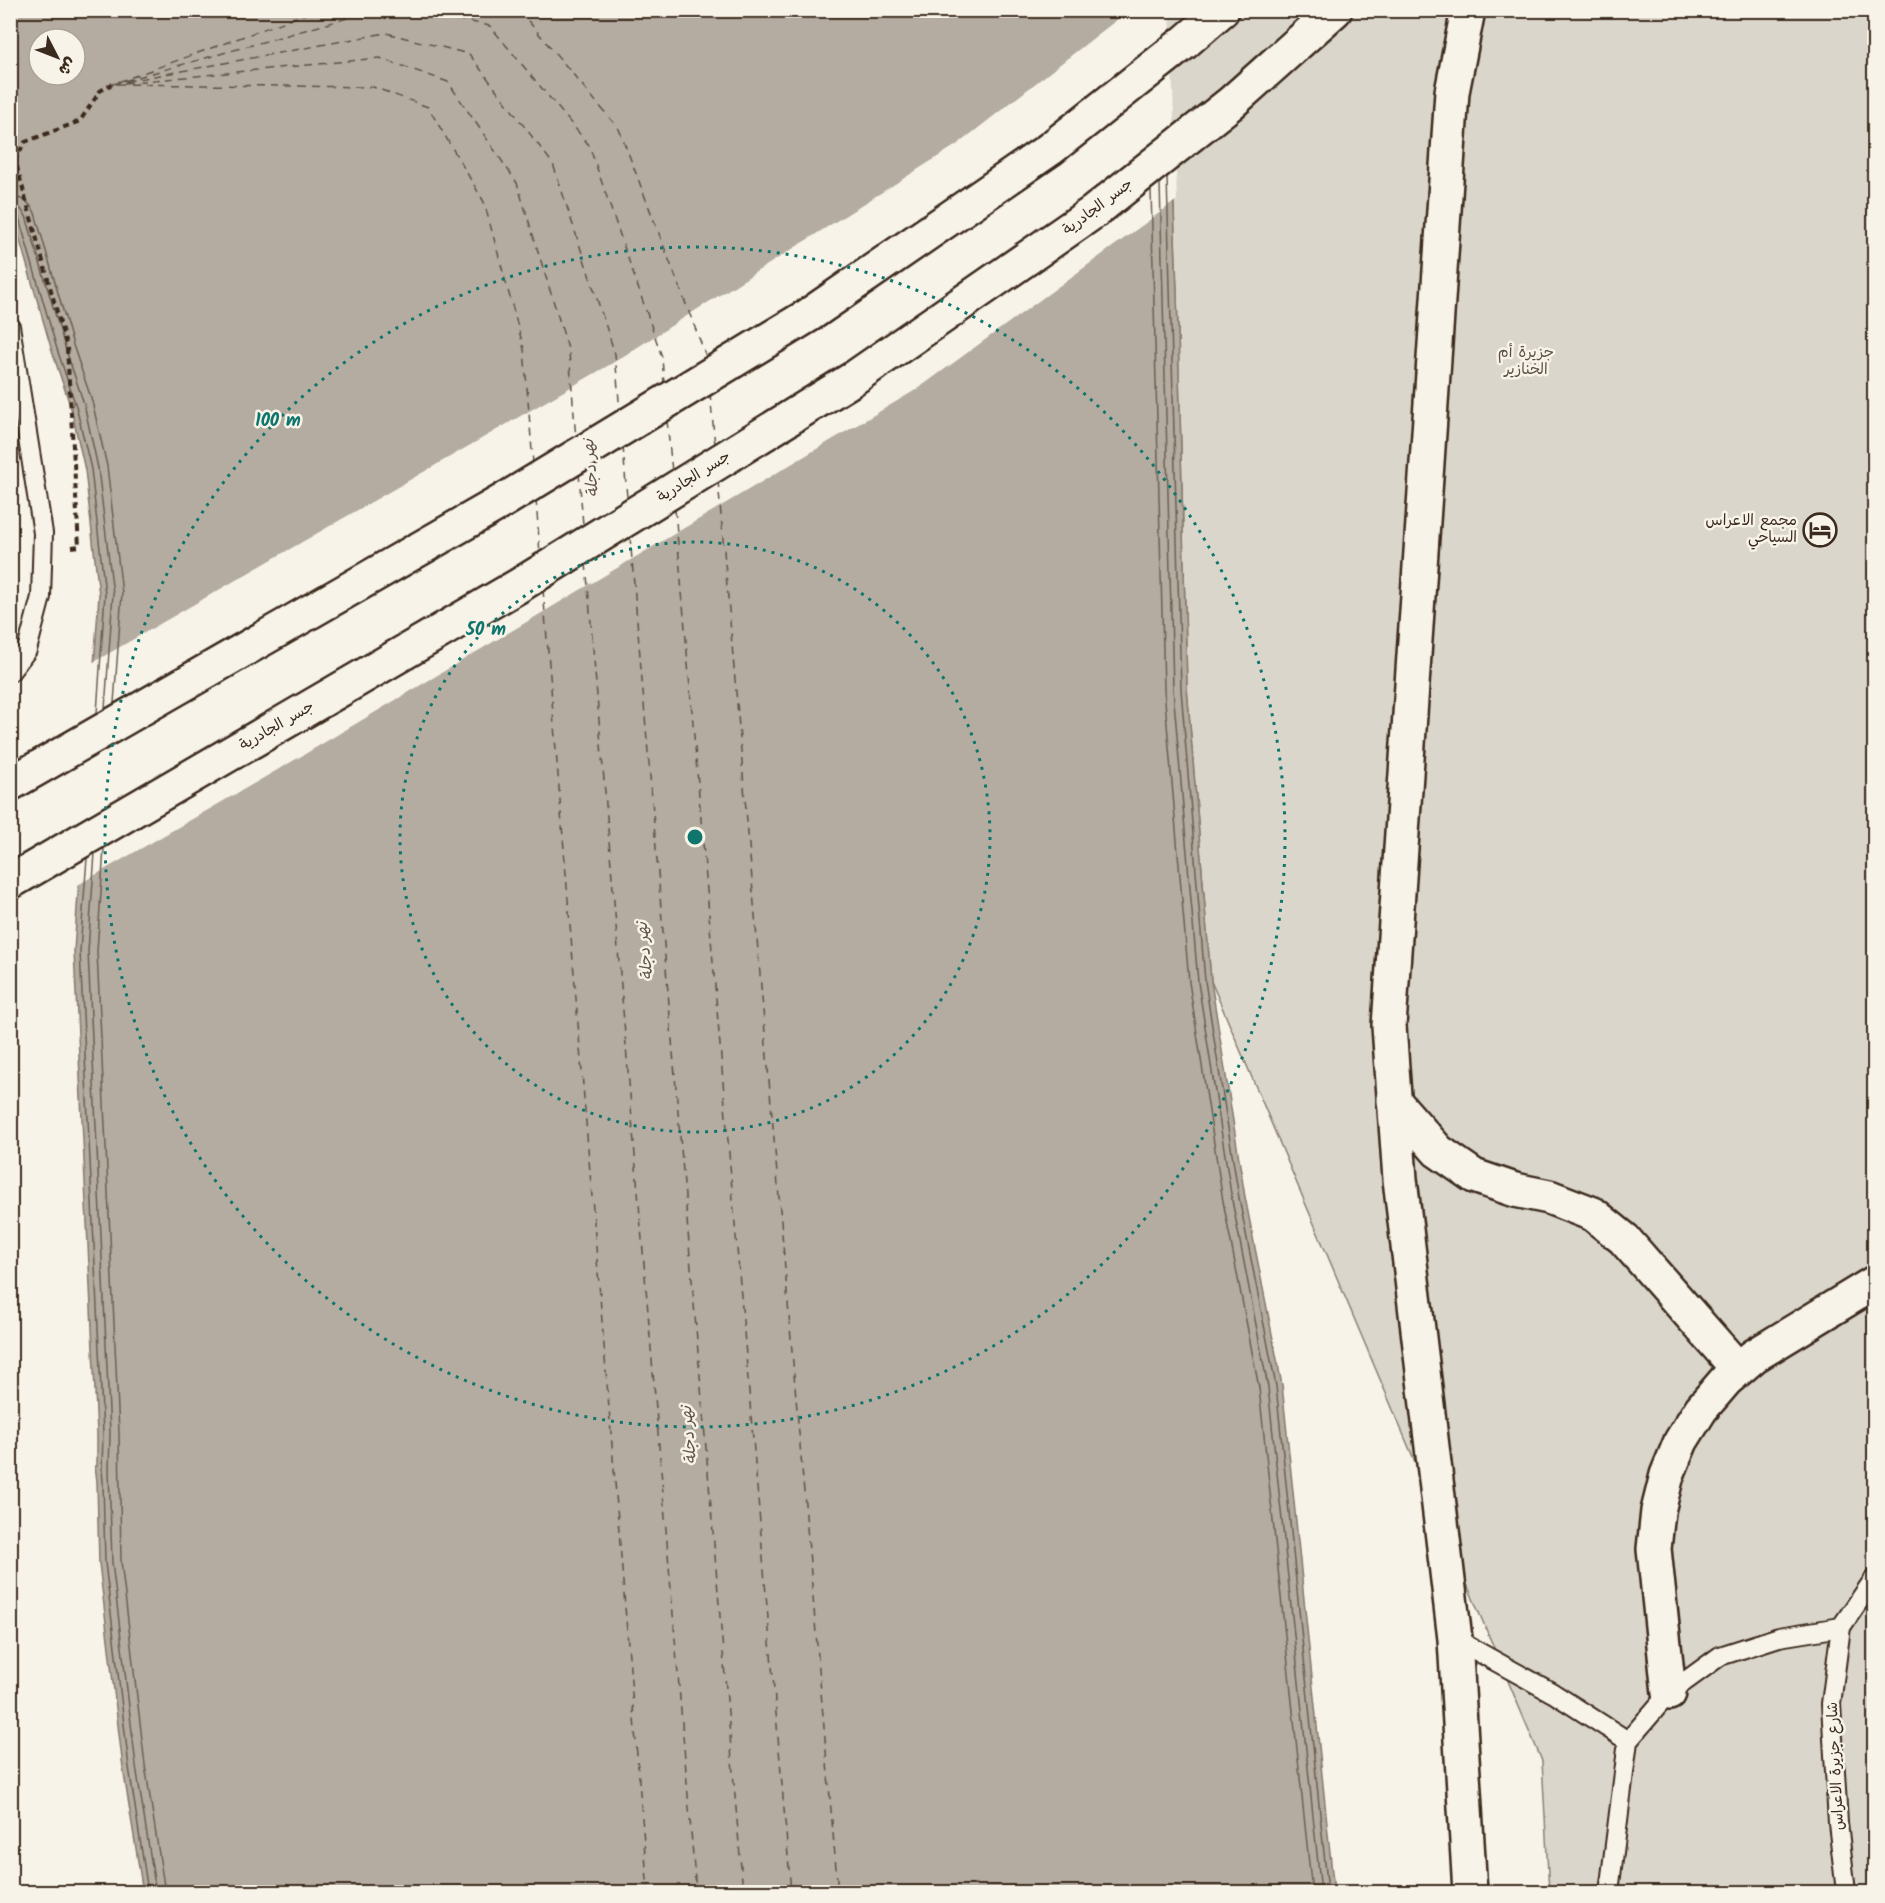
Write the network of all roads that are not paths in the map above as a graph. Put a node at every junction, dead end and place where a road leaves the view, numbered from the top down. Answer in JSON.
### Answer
{"nodes":[{"id":1,"x":1221,"y":10,"type":"edge"},
{"id":2,"x":1335,"y":10,"type":"edge"},
{"id":3,"x":1468,"y":10,"type":"edge"},
{"id":4,"x":10,"y":327,"type":"edge"},
{"id":5,"x":10,"y":672,"type":"edge"},
{"id":6,"x":10,"y":784,"type":"edge"},
{"id":7,"x":10,"y":882,"type":"edge"},
{"id":8,"x":1394,"y":1101,"type":"junction"},
{"id":9,"x":1875,"y":1283,"type":"edge"},
{"id":10,"x":1738,"y":1368,"type":"junction"},
{"id":11,"x":1875,"y":1579,"type":"edge"},
{"id":12,"x":1841,"y":1627,"type":"junction"},
{"id":13,"x":1455,"y":1639,"type":"junction"},
{"id":14,"x":1670,"y":1693,"type":"junction"},
{"id":15,"x":1628,"y":1741,"type":"junction"},
{"id":16,"x":1470,"y":1893,"type":"edge"},
{"id":17,"x":1609,"y":1893,"type":"edge"},
{"id":18,"x":1846,"y":1893,"type":"edge"}],
"edges":[{"from":1,"to":6,"type":"main road"},
{"from":2,"to":7,"type":"main road","name":"جسر الجادرية"},
{"from":3,"to":8,"type":"main road"},
{"from":4,"to":5,"type":"lane"},
{"from":8,"to":10,"type":"main road"},
{"from":8,"to":13,"type":"main road"},
{"from":9,"to":10,"type":"main road"},
{"from":10,"to":14,"type":"main road"},
{"from":11,"to":12,"type":"lane","name":"شارع جزيرة الاعراس"},
{"from":12,"to":14,"type":"lane"},
{"from":12,"to":18,"type":"lane","name":"شارع جزيرة الاعراس"},
{"from":13,"to":15,"type":"lane"},
{"from":13,"to":16,"type":"main road"},
{"from":14,"to":15,"type":"lane"},
{"from":15,"to":17,"type":"lane"}]}
